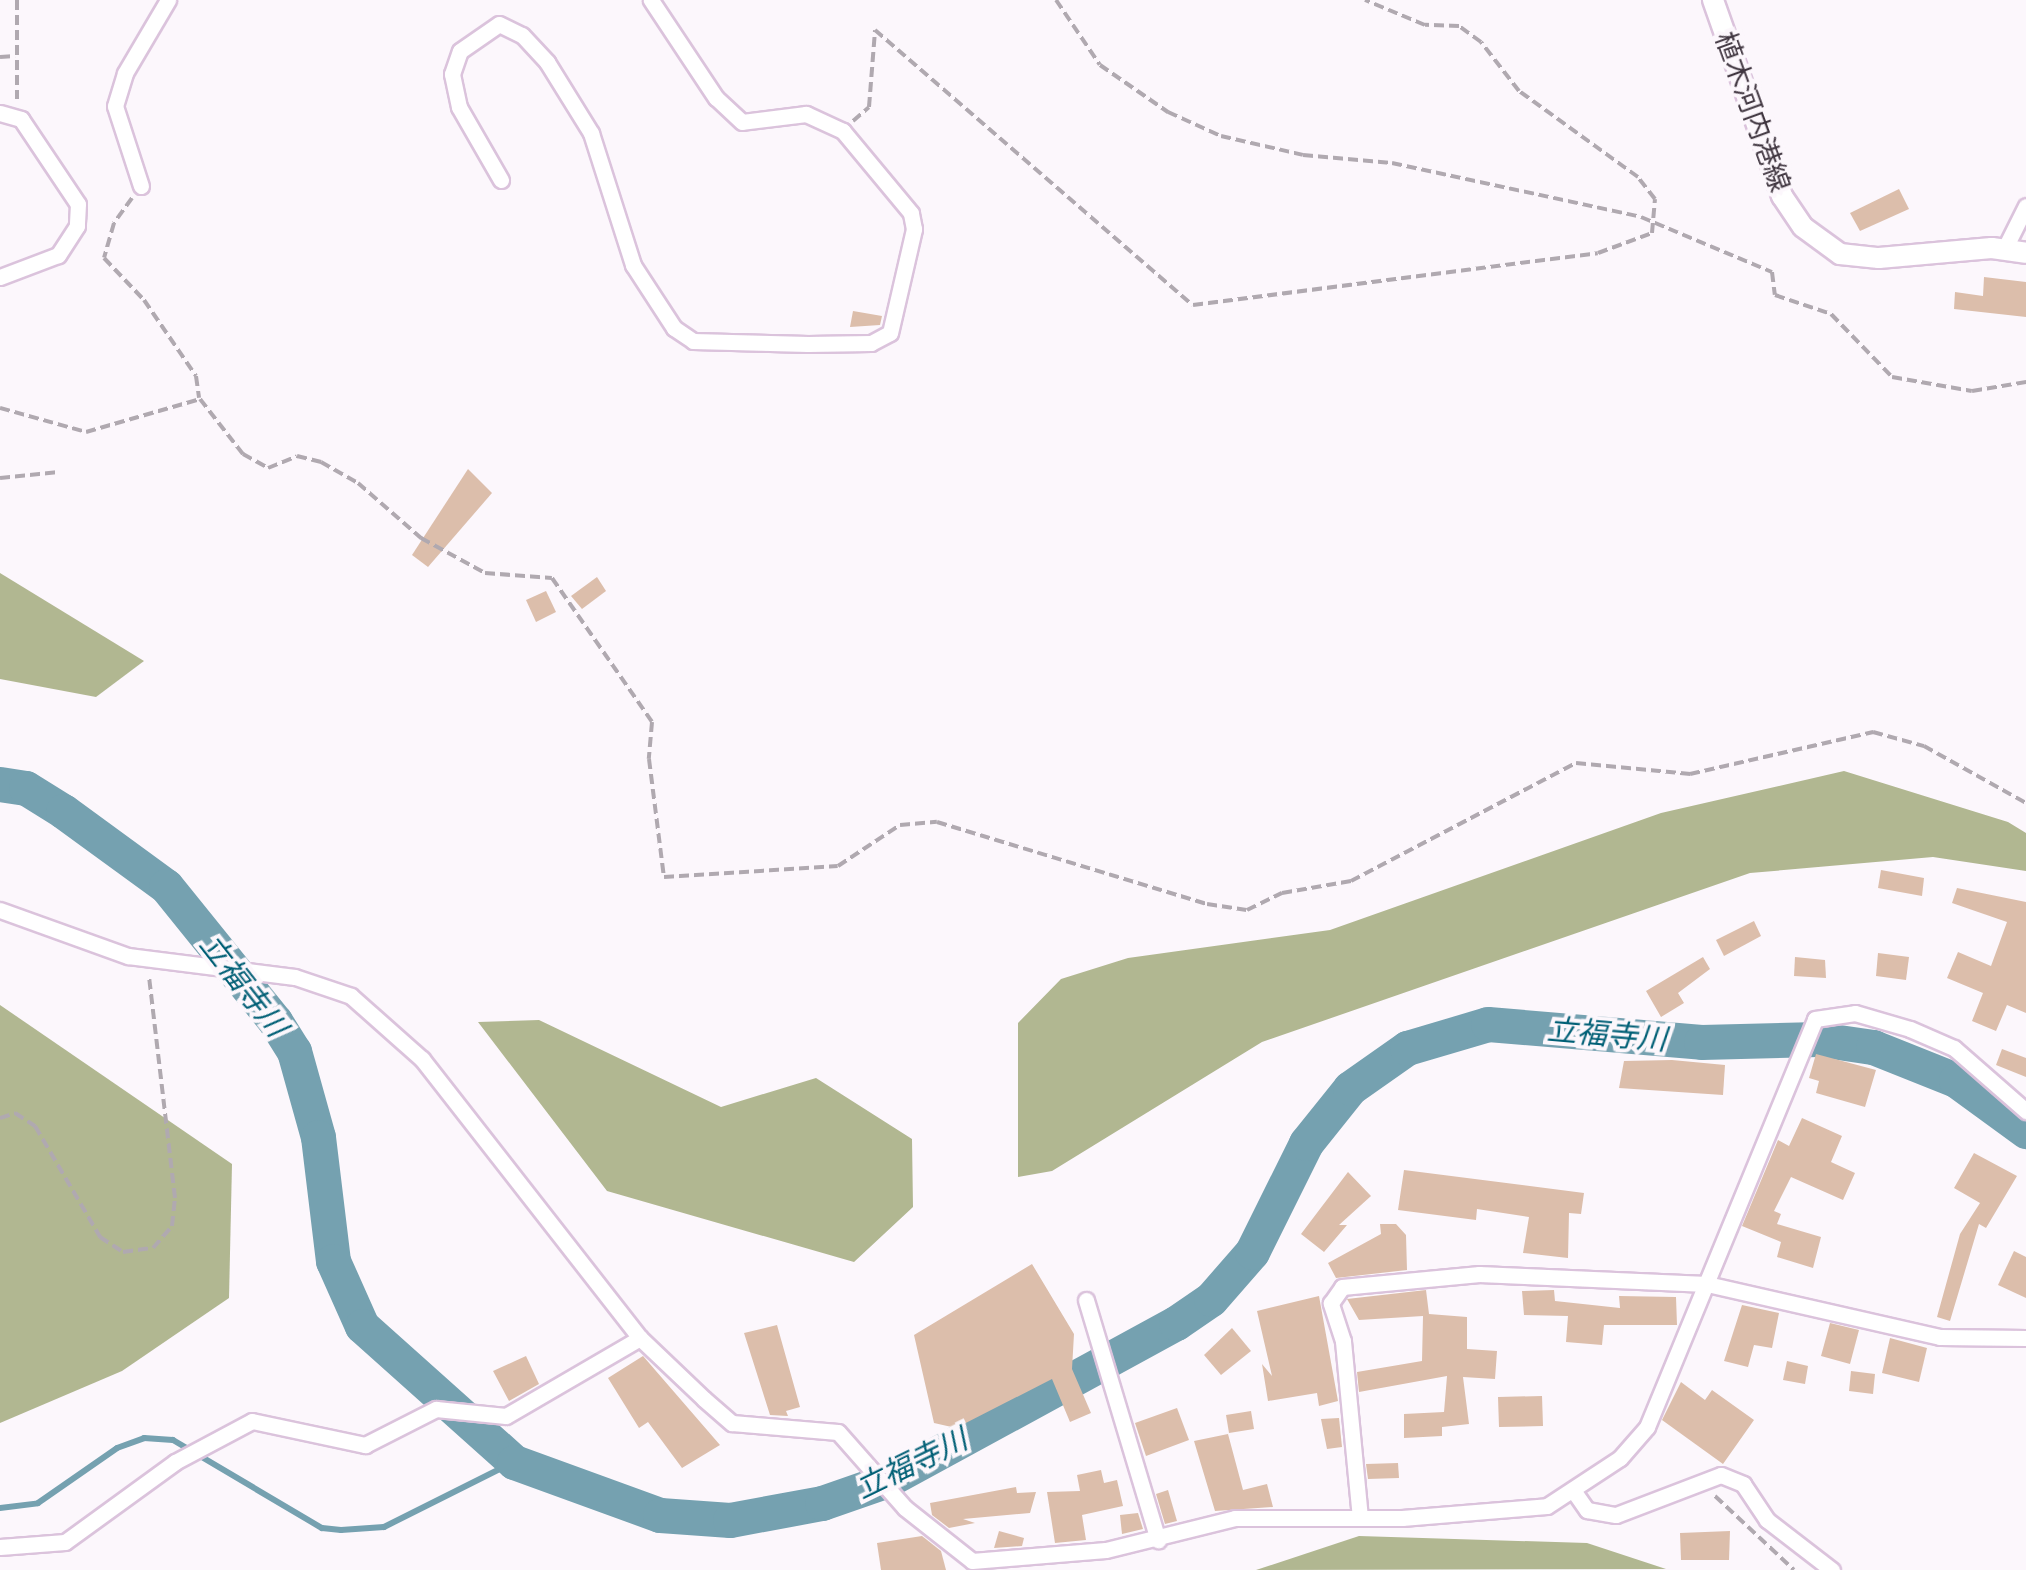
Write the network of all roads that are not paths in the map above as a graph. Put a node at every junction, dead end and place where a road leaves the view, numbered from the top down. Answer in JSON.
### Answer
{"nodes":[{"id":1,"x":168,"y":0,"type":"edge"},
{"id":2,"x":651,"y":0,"type":"edge"},
{"id":3,"x":1713,"y":0,"type":"edge"},
{"id":4,"x":0,"y":113,"type":"edge"},
{"id":5,"x":501,"y":180,"type":"dead end"},
{"id":6,"x":141,"y":186,"type":"road end"},
{"id":7,"x":2026,"y":206,"type":"edge"},
{"id":8,"x":2004,"y":250,"type":"junction"},
{"id":9,"x":2026,"y":253,"type":"edge"},
{"id":10,"x":0,"y":277,"type":"edge"},
{"id":11,"x":0,"y":910,"type":"edge"},
{"id":12,"x":2026,"y":1110,"type":"edge"},
{"id":13,"x":1707,"y":1284,"type":"junction"},
{"id":14,"x":1086,"y":1300,"type":"dead end"},
{"id":15,"x":640,"y":1338,"type":"junction"},
{"id":16,"x":2026,"y":1338,"type":"edge"},
{"id":17,"x":1575,"y":1493,"type":"junction"},
{"id":18,"x":1360,"y":1518,"type":"junction"},
{"id":19,"x":1158,"y":1540,"type":"junction"},
{"id":20,"x":0,"y":1547,"type":"edge"},
{"id":21,"x":1832,"y":1570,"type":"edge"}],
"edges":[{"from":1,"to":6,"type":"street"},
{"from":2,"to":5,"type":"street"},
{"from":3,"to":8,"type":"main road","name":"植木河内港線"},
{"from":4,"to":10,"type":"street"},
{"from":7,"to":8,"type":"street"},
{"from":8,"to":9,"type":"main road","name":"植木河内港線"},
{"from":11,"to":15,"type":"street"},
{"from":12,"to":13,"type":"street"},
{"from":13,"to":16,"type":"street"},
{"from":13,"to":17,"type":"street"},
{"from":13,"to":18,"type":"street"},
{"from":14,"to":19,"type":"street"},
{"from":15,"to":19,"type":"street"},
{"from":15,"to":20,"type":"street"},
{"from":17,"to":18,"type":"street"},
{"from":17,"to":21,"type":"street"},
{"from":18,"to":19,"type":"street"}]}
